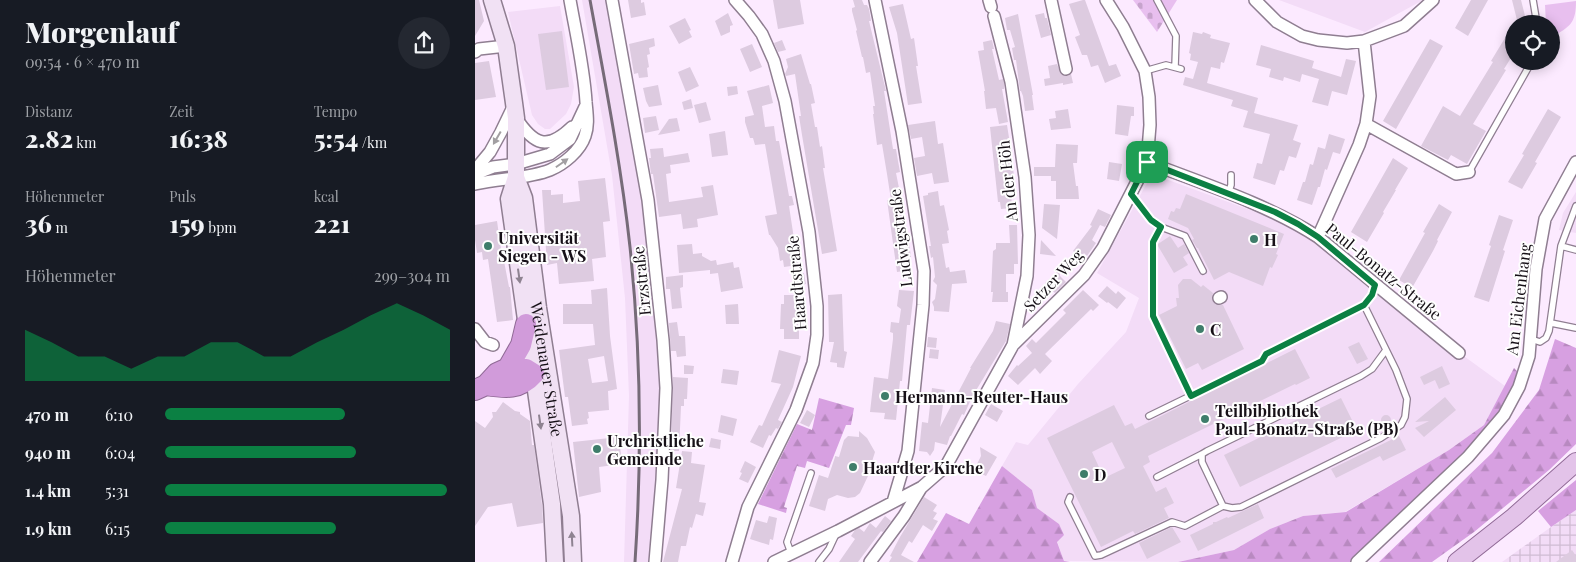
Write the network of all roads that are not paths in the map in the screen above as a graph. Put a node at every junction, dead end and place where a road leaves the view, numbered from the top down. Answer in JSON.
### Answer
{"nodes":[{"id":1,"x":492,"y":0,"type":"edge"},
{"id":2,"x":570,"y":0,"type":"edge"},
{"id":3,"x":612,"y":0,"type":"edge"},
{"id":4,"x":735,"y":0,"type":"edge"},
{"id":5,"x":875,"y":0,"type":"edge"},
{"id":6,"x":1051,"y":0,"type":"edge"},
{"id":7,"x":1106,"y":0,"type":"edge"},
{"id":8,"x":1157,"y":0,"type":"edge"},
{"id":9,"x":1255,"y":0,"type":"edge"},
{"id":10,"x":1433,"y":0,"type":"edge"},
{"id":11,"x":1533,"y":0,"type":"edge"},
{"id":12,"x":991,"y":8,"type":"edge"},
{"id":13,"x":1536,"y":15,"type":"edge"},
{"id":14,"x":1364,"y":41,"type":"junction"},
{"id":15,"x":505,"y":46,"type":"junction"},
{"id":16,"x":477,"y":50,"type":"edge"},
{"id":17,"x":1066,"y":68,"type":"dead end"},
{"id":18,"x":1526,"y":70,"type":"edge"},
{"id":19,"x":1145,"y":71,"type":"junction"},
{"id":20,"x":587,"y":103,"type":"junction"},
{"id":21,"x":515,"y":111,"type":"junction"},
{"id":22,"x":579,"y":121,"type":"junction"},
{"id":23,"x":1366,"y":124,"type":"junction"},
{"id":24,"x":1147,"y":162,"type":"junction"},
{"id":25,"x":1576,"y":162,"type":"edge"},
{"id":26,"x":516,"y":170,"type":"junction"},
{"id":27,"x":475,"y":172,"type":"edge"},
{"id":28,"x":1469,"y":172,"type":"joint"},
{"id":29,"x":1231,"y":175,"type":"dead end"},
{"id":30,"x":475,"y":184,"type":"edge"},
{"id":31,"x":1131,"y":194,"type":"junction"},
{"id":32,"x":1227,"y":194,"type":"junction"},
{"id":33,"x":1576,"y":206,"type":"edge"},
{"id":34,"x":1161,"y":227,"type":"junction"},
{"id":35,"x":1318,"y":237,"type":"junction"},
{"id":36,"x":1561,"y":246,"type":"junction"},
{"id":37,"x":1576,"y":250,"type":"edge"},
{"id":38,"x":1203,"y":271,"type":"dead end"},
{"id":39,"x":1375,"y":285,"type":"junction"},
{"id":40,"x":1364,"y":305,"type":"junction"},
{"id":41,"x":1551,"y":323,"type":"junction"},
{"id":42,"x":526,"y":324,"type":"junction"},
{"id":43,"x":1576,"y":328,"type":"edge"},
{"id":44,"x":475,"y":329,"type":"edge"},
{"id":45,"x":1531,"y":339,"type":"junction"},
{"id":46,"x":493,"y":345,"type":"dead end"},
{"id":47,"x":1013,"y":345,"type":"junction"},
{"id":48,"x":1386,"y":350,"type":"junction"},
{"id":49,"x":1459,"y":353,"type":"dead end"},
{"id":50,"x":512,"y":371,"type":"junction"},
{"id":51,"x":541,"y":372,"type":"junction"},
{"id":52,"x":481,"y":388,"type":"edge"},
{"id":53,"x":1191,"y":396,"type":"junction"},
{"id":54,"x":1149,"y":416,"type":"dead end"},
{"id":55,"x":1202,"y":454,"type":"junction"},
{"id":56,"x":1576,"y":462,"type":"edge"},
{"id":57,"x":811,"y":474,"type":"dead end"},
{"id":58,"x":1157,"y":477,"type":"dead end"},
{"id":59,"x":922,"y":487,"type":"junction"},
{"id":60,"x":1070,"y":497,"type":"dead end"},
{"id":61,"x":893,"y":502,"type":"junction"},
{"id":62,"x":1223,"y":506,"type":"junction"},
{"id":63,"x":837,"y":531,"type":"junction"},
{"id":64,"x":791,"y":554,"type":"junction"},
{"id":65,"x":555,"y":562,"type":"edge"},
{"id":66,"x":573,"y":562,"type":"edge"},
{"id":67,"x":655,"y":562,"type":"edge"},
{"id":68,"x":732,"y":562,"type":"edge"},
{"id":69,"x":774,"y":562,"type":"edge"},
{"id":70,"x":819,"y":562,"type":"edge"},
{"id":71,"x":870,"y":562,"type":"edge"},
{"id":72,"x":1357,"y":562,"type":"edge"},
{"id":73,"x":1457,"y":562,"type":"edge"}],
"edges":[{"from":1,"to":15,"type":"main road","name":"Weidenauer Straße"},
{"from":2,"to":20,"type":"street"},
{"from":3,"to":67,"type":"street","name":"Erzstraße"},
{"from":4,"to":68,"type":"street","name":"Haardtstraße"},
{"from":5,"to":61,"type":"street","name":"Ludwigstraße"},
{"from":6,"to":17,"type":"street"},
{"from":7,"to":19,"type":"street","name":"Setzer Weg"},
{"from":8,"to":19,"type":"lane"},
{"from":9,"to":14,"type":"street"},
{"from":10,"to":14,"type":"street"},
{"from":11,"to":13,"type":"lane"},
{"from":12,"to":47,"type":"street","name":"An der Höh"},
{"from":14,"to":23,"type":"street"},
{"from":15,"to":16,"type":"street"},
{"from":15,"to":21,"type":"main road","name":"Weidenauer Straße"},
{"from":18,"to":28,"type":"lane"},
{"from":19,"to":24,"type":"street","name":"Setzer Weg"},
{"from":20,"to":22,"type":"street"},
{"from":26,"to":20,"type":"street","one_way":true},
{"from":21,"to":22,"type":"street"},
{"from":21,"to":26,"type":"main road","name":"Weidenauer Straße"},
{"from":21,"to":27,"type":"street","one_way":true},
{"from":22,"to":26,"type":"street"},
{"from":23,"to":28,"type":"street"},
{"from":23,"to":35,"type":"street"},
{"from":24,"to":31,"type":"street","name":"Setzer Weg"},
{"from":24,"to":32,"type":"street","name":"Paul-Bonatz-Straße"},
{"from":25,"to":45,"type":"street","name":"Am Eichenhang"},
{"from":26,"to":27,"type":"street"},
{"from":26,"to":30,"type":"street"},
{"from":26,"to":42,"type":"main road","name":"Weidenauer Straße","one_way":true},
{"from":26,"to":51,"type":"main road","name":"Weidenauer Straße"},
{"from":29,"to":32,"type":"lane"},
{"from":31,"to":34,"type":"lane"},
{"from":31,"to":47,"type":"street","name":"Setzer Weg"},
{"from":32,"to":35,"type":"street","name":"Paul-Bonatz-Straße"},
{"from":33,"to":36,"type":"lane"},
{"from":34,"to":38,"type":"lane"},
{"from":34,"to":53,"type":"lane"},
{"from":35,"to":39,"type":"street","name":"Paul-Bonatz-Straße"},
{"from":36,"to":37,"type":"lane"},
{"from":36,"to":41,"type":"lane"},
{"from":39,"to":40,"type":"lane"},
{"from":39,"to":49,"type":"street","name":"Paul-Bonatz-Straße"},
{"from":40,"to":48,"type":"lane"},
{"from":40,"to":53,"type":"lane"},
{"from":41,"to":43,"type":"lane"},
{"from":41,"to":45,"type":"lane"},
{"from":42,"to":50,"type":"highway"},
{"from":42,"to":51,"type":"main road","name":"Weidenauer Straße"},
{"from":44,"to":46,"type":"street"},
{"from":45,"to":72,"type":"street","name":"Am Eichenhang"},
{"from":47,"to":59,"type":"street","name":"Setzer Weg"},
{"from":48,"to":55,"type":"lane"},
{"from":48,"to":62,"type":"lane"},
{"from":50,"to":51,"type":"highway"},
{"from":50,"to":52,"type":"highway"},
{"from":51,"to":65,"type":"main road","name":"Weidenauer Straße","one_way":true},
{"from":66,"to":51,"type":"main road","name":"Weidenauer Straße","one_way":true},
{"from":53,"to":54,"type":"lane"},
{"from":55,"to":58,"type":"lane"},
{"from":55,"to":62,"type":"lane"},
{"from":56,"to":73,"type":"main road"},
{"from":57,"to":64,"type":"lane"},
{"from":59,"to":61,"type":"street","name":"Setzer Weg"},
{"from":59,"to":71,"type":"street","name":"Setzer Weg"},
{"from":60,"to":62,"type":"lane"},
{"from":61,"to":63,"type":"street","name":"Setzer Weg"},
{"from":63,"to":64,"type":"street","name":"Setzer Weg"},
{"from":63,"to":70,"type":"lane"},
{"from":64,"to":69,"type":"street","name":"Setzer Weg"}]}
